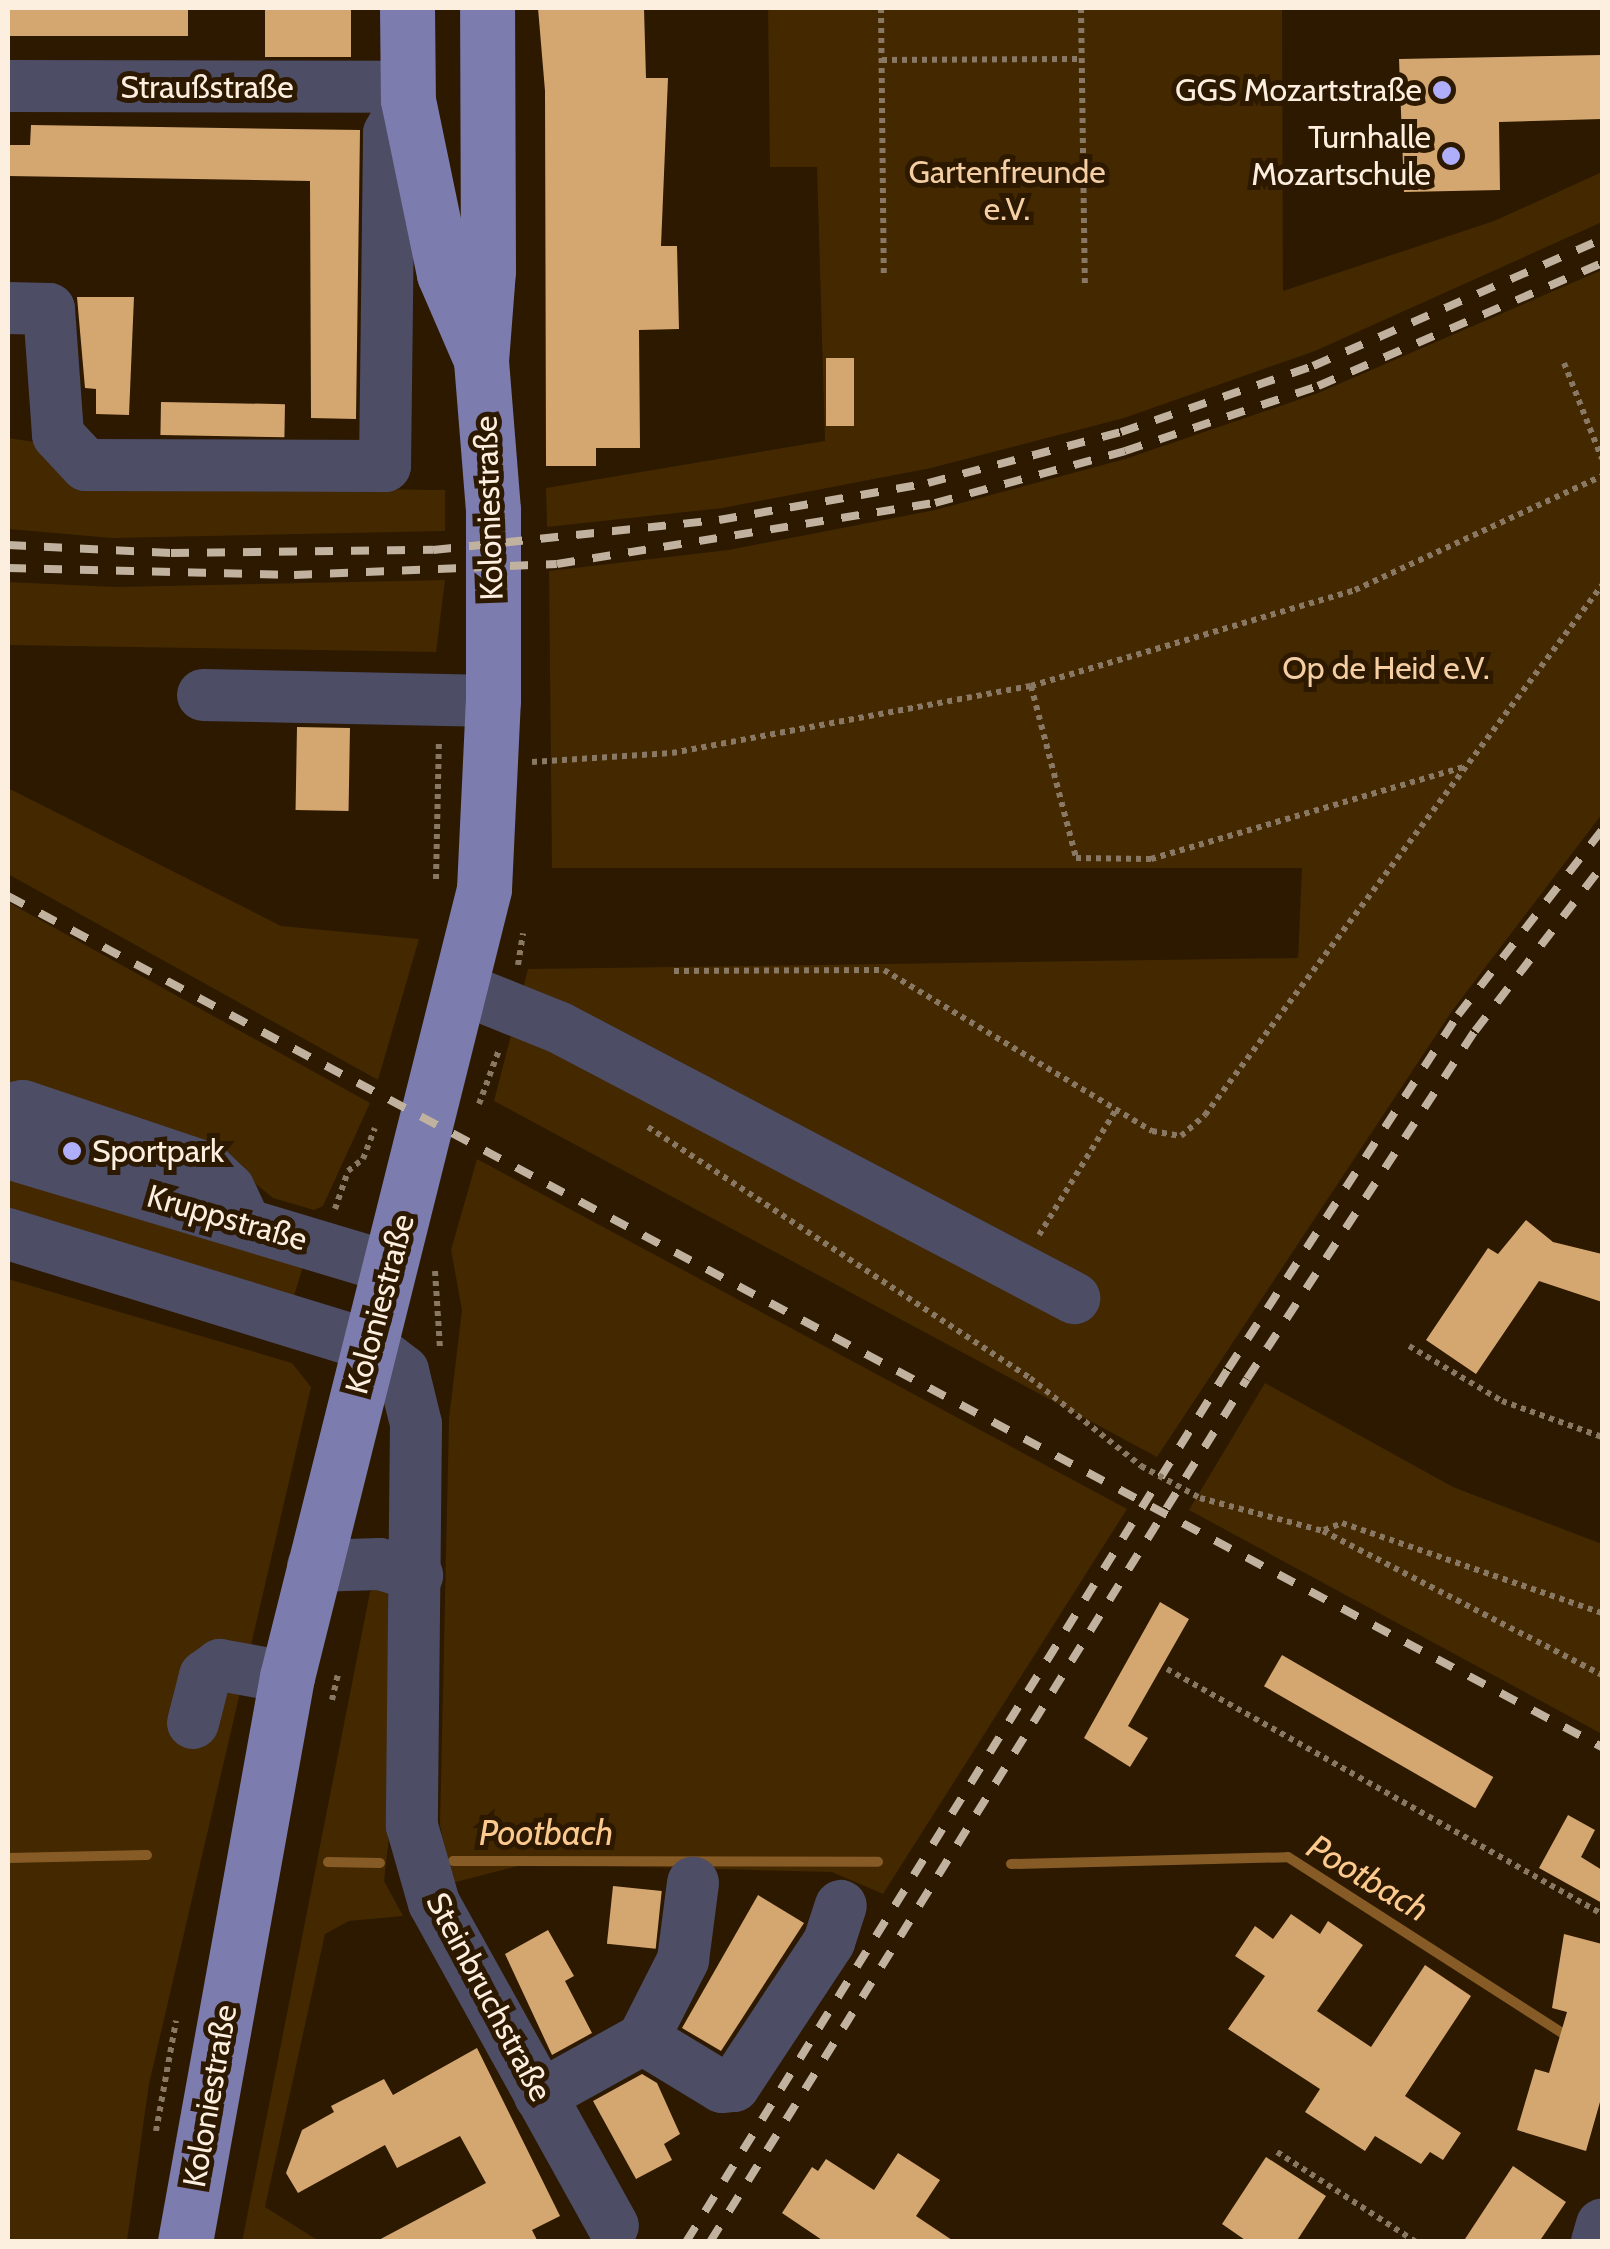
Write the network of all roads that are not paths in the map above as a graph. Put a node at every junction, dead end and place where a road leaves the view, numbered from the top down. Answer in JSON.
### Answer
{"nodes":[{"id":1,"x":407,"y":8,"type":"edge"},
{"id":2,"x":487,"y":8,"type":"edge"},
{"id":3,"x":8,"y":86,"type":"edge"},
{"id":4,"x":408,"y":94,"type":"junction"},
{"id":5,"x":8,"y":308,"type":"edge"},
{"id":6,"x":481,"y":361,"type":"junction"},
{"id":7,"x":203,"y":694,"type":"dead end"},
{"id":8,"x":494,"y":701,"type":"junction"},
{"id":9,"x":463,"y":989,"type":"junction"},
{"id":10,"x":8,"y":1108,"type":"edge"},
{"id":11,"x":8,"y":1153,"type":"edge"},
{"id":12,"x":245,"y":1224,"type":"junction"},
{"id":13,"x":8,"y":1234,"type":"edge"},
{"id":14,"x":388,"y":1267,"type":"junction"},
{"id":15,"x":1074,"y":1298,"type":"dead end"},
{"id":16,"x":369,"y":1346,"type":"junction"},
{"id":17,"x":313,"y":1566,"type":"junction"},
{"id":18,"x":417,"y":1575,"type":"junction"},
{"id":19,"x":287,"y":1678,"type":"junction"},
{"id":20,"x":192,"y":1723,"type":"dead end"},
{"id":21,"x":693,"y":1884,"type":"dead end"},
{"id":22,"x":840,"y":1906,"type":"dead end"},
{"id":23,"x":643,"y":2039,"type":"junction"},
{"id":24,"x":540,"y":2096,"type":"junction"},
{"id":25,"x":1602,"y":2225,"type":"edge"},
{"id":26,"x":613,"y":2226,"type":"dead end"},
{"id":27,"x":184,"y":2242,"type":"edge"},
{"id":28,"x":1598,"y":2242,"type":"edge"}],
"edges":[{"from":1,"to":4,"type":"main road","name":"Koloniestraße"},
{"from":2,"to":6,"type":"main road","name":"Koloniestraße"},
{"from":3,"to":4,"type":"street","name":"Straußstraße"},
{"from":4,"to":5,"type":"street","name":"Koloniestraße"},
{"from":4,"to":6,"type":"main road","name":"Koloniestraße"},
{"from":6,"to":8,"type":"main road","name":"Koloniestraße"},
{"from":7,"to":8,"type":"street"},
{"from":8,"to":9,"type":"main road","name":"Koloniestraße"},
{"from":9,"to":14,"type":"main road","name":"Koloniestraße"},
{"from":9,"to":15,"type":"street"},
{"from":10,"to":12,"type":"street"},
{"from":11,"to":12,"type":"street","name":"Kruppstraße"},
{"from":12,"to":14,"type":"street","name":"Kruppstraße"},
{"from":13,"to":16,"type":"street"},
{"from":14,"to":16,"type":"main road","name":"Koloniestraße"},
{"from":16,"to":17,"type":"main road","name":"Koloniestraße"},
{"from":16,"to":18,"type":"street","name":"Steinbruchstraße"},
{"from":17,"to":18,"type":"street"},
{"from":17,"to":19,"type":"main road","name":"Koloniestraße"},
{"from":18,"to":24,"type":"street","name":"Steinbruchstraße"},
{"from":19,"to":20,"type":"street"},
{"from":19,"to":27,"type":"main road","name":"Koloniestraße"},
{"from":21,"to":23,"type":"street"},
{"from":22,"to":23,"type":"street"},
{"from":23,"to":24,"type":"street"},
{"from":24,"to":26,"type":"street","name":"Steinbruchstraße"},
{"from":25,"to":28,"type":"street"}]}
